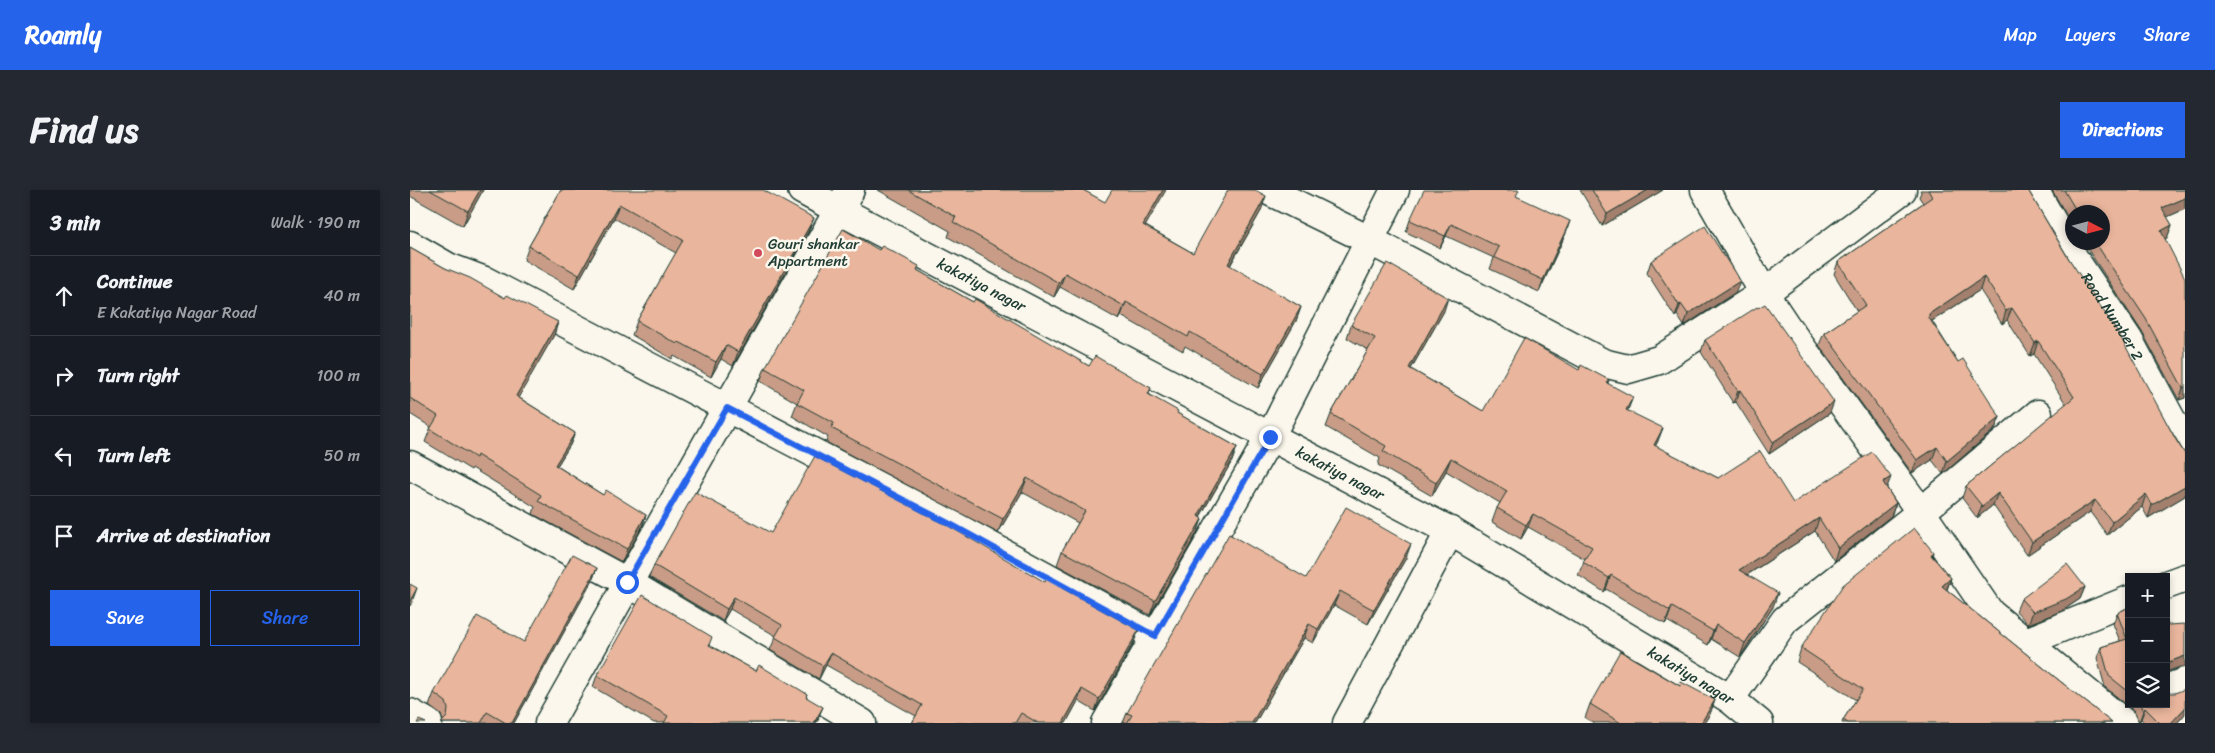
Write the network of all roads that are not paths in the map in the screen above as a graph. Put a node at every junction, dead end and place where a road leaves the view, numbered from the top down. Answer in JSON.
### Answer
{"nodes":[{"id":1,"x":802,"y":190,"type":"edge"},
{"id":2,"x":1267,"y":190,"type":"edge"},
{"id":3,"x":1395,"y":190,"type":"edge"},
{"id":4,"x":1705,"y":190,"type":"edge"},
{"id":5,"x":1902,"y":190,"type":"edge"},
{"id":6,"x":2034,"y":190,"type":"edge"},
{"id":7,"x":845,"y":200,"type":"edge"},
{"id":8,"x":1369,"y":240,"type":"junction"},
{"id":9,"x":410,"y":245,"type":"edge"},
{"id":10,"x":1764,"y":293,"type":"junction"},
{"id":11,"x":727,"y":408,"type":"junction"},
{"id":12,"x":2038,"y":414,"type":"dead end"},
{"id":13,"x":1270,"y":437,"type":"junction"},
{"id":14,"x":2185,"y":446,"type":"edge"},
{"id":15,"x":410,"y":466,"type":"edge"},
{"id":16,"x":1922,"y":512,"type":"junction"},
{"id":17,"x":1450,"y":531,"type":"junction"},
{"id":18,"x":2185,"y":578,"type":"edge"},
{"id":19,"x":627,"y":582,"type":"junction"},
{"id":20,"x":2170,"y":584,"type":"edge"},
{"id":21,"x":2125,"y":602,"type":"edge"},
{"id":22,"x":1155,"y":636,"type":"junction"},
{"id":23,"x":2026,"y":642,"type":"junction"},
{"id":24,"x":2185,"y":682,"type":"edge"},
{"id":25,"x":2170,"y":688,"type":"edge"},
{"id":26,"x":1730,"y":699,"type":"junction"},
{"id":27,"x":410,"y":713,"type":"edge"},
{"id":28,"x":2121,"y":713,"type":"edge"},
{"id":29,"x":428,"y":723,"type":"edge"},
{"id":30,"x":549,"y":723,"type":"edge"},
{"id":31,"x":862,"y":723,"type":"edge"},
{"id":32,"x":1106,"y":723,"type":"edge"},
{"id":33,"x":1347,"y":723,"type":"edge"},
{"id":34,"x":1759,"y":723,"type":"edge"}],
"edges":[{"from":1,"to":7,"type":"street","name":"kakatiya nagar"},
{"from":2,"to":8,"type":"street"},
{"from":3,"to":8,"type":"street"},
{"from":4,"to":10,"type":"street"},
{"from":5,"to":10,"type":"street"},
{"from":6,"to":14,"type":"street","name":"Road Number 2"},
{"from":7,"to":11,"type":"street"},
{"from":7,"to":13,"type":"street","name":"kakatiya nagar"},
{"from":8,"to":10,"type":"street"},
{"from":8,"to":13,"type":"street"},
{"from":9,"to":11,"type":"street"},
{"from":10,"to":16,"type":"street"},
{"from":11,"to":19,"type":"street"},
{"from":11,"to":22,"type":"street"},
{"from":12,"to":16,"type":"street"},
{"from":13,"to":17,"type":"street","name":"kakatiya nagar"},
{"from":13,"to":22,"type":"street"},
{"from":15,"to":19,"type":"street"},
{"from":16,"to":23,"type":"street"},
{"from":16,"to":26,"type":"street"},
{"from":17,"to":26,"type":"street","name":"kakatiya nagar"},
{"from":17,"to":33,"type":"street"},
{"from":18,"to":20,"type":"street"},
{"from":19,"to":30,"type":"street"},
{"from":19,"to":31,"type":"street"},
{"from":21,"to":23,"type":"street"},
{"from":22,"to":32,"type":"street"},
{"from":23,"to":28,"type":"street"},
{"from":24,"to":25,"type":"street"},
{"from":26,"to":34,"type":"street","name":"kakatiya nagar"},
{"from":27,"to":29,"type":"street"}]}
